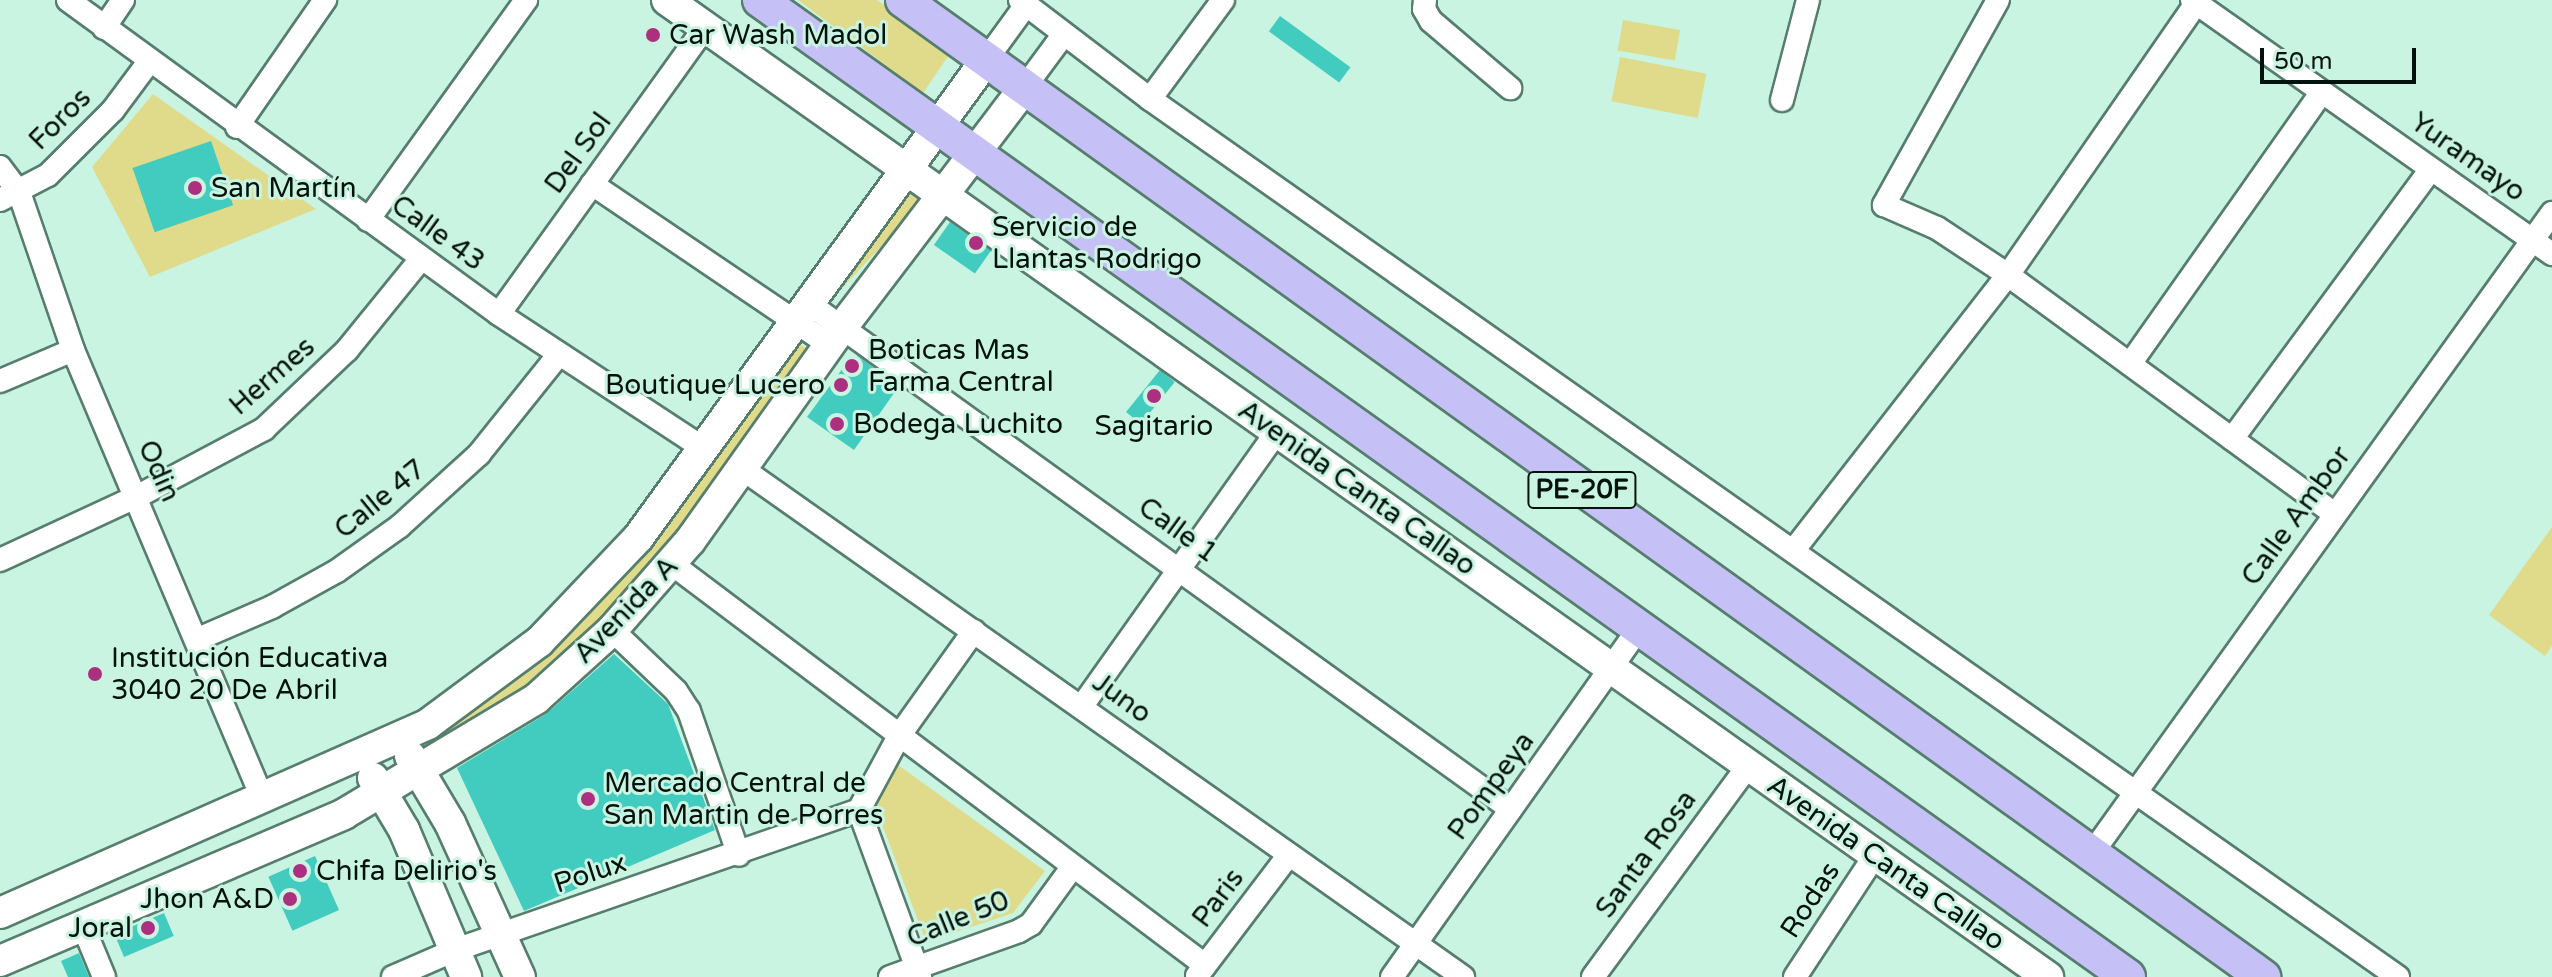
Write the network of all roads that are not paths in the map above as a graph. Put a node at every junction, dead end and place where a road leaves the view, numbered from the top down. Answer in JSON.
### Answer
{"nodes":[{"id":1,"x":68,"y":0,"type":"edge"},
{"id":2,"x":123,"y":0,"type":"edge"},
{"id":3,"x":325,"y":0,"type":"edge"},
{"id":4,"x":526,"y":0,"type":"edge"},
{"id":5,"x":667,"y":0,"type":"edge"},
{"id":6,"x":760,"y":0,"type":"edge"},
{"id":7,"x":903,"y":0,"type":"edge"},
{"id":8,"x":1223,"y":0,"type":"edge"},
{"id":9,"x":1425,"y":0,"type":"edge"},
{"id":10,"x":1808,"y":0,"type":"edge"},
{"id":11,"x":1998,"y":0,"type":"edge"},
{"id":12,"x":1023,"y":2,"type":"edge"},
{"id":13,"x":2194,"y":2,"type":"edge"},
{"id":14,"x":705,"y":27,"type":"junction"},
{"id":15,"x":104,"y":28,"type":"junction"},
{"id":16,"x":1064,"y":34,"type":"junction"},
{"id":17,"x":986,"y":60,"type":"junction"},
{"id":18,"x":148,"y":63,"type":"junction"},
{"id":19,"x":1024,"y":88,"type":"junction"},
{"id":20,"x":1510,"y":88,"type":"dead end"},
{"id":21,"x":2322,"y":92,"type":"junction"},
{"id":22,"x":1150,"y":99,"type":"junction"},
{"id":23,"x":1782,"y":100,"type":"dead end"},
{"id":24,"x":937,"y":126,"type":"junction"},
{"id":25,"x":237,"y":127,"type":"junction"},
{"id":26,"x":975,"y":153,"type":"junction"},
{"id":27,"x":0,"y":167,"type":"edge"},
{"id":28,"x":2431,"y":169,"type":"junction"},
{"id":29,"x":907,"y":170,"type":"junction"},
{"id":30,"x":592,"y":184,"type":"junction"},
{"id":31,"x":942,"y":195,"type":"junction"},
{"id":32,"x":10,"y":196,"type":"edge"},
{"id":33,"x":2552,"y":213,"type":"edge"},
{"id":34,"x":368,"y":220,"type":"junction"},
{"id":35,"x":2533,"y":240,"type":"junction"},
{"id":36,"x":2552,"y":254,"type":"edge"},
{"id":37,"x":421,"y":259,"type":"junction"},
{"id":38,"x":2008,"y":275,"type":"junction"},
{"id":39,"x":801,"y":312,"type":"junction"},
{"id":40,"x":499,"y":314,"type":"junction"},
{"id":41,"x":836,"y":336,"type":"junction"},
{"id":42,"x":73,"y":350,"type":"junction"},
{"id":43,"x":559,"y":354,"type":"junction"},
{"id":44,"x":2130,"y":364,"type":"junction"},
{"id":45,"x":0,"y":381,"type":"edge"},
{"id":46,"x":1277,"y":432,"type":"junction"},
{"id":47,"x":2232,"y":439,"type":"junction"},
{"id":48,"x":703,"y":448,"type":"junction"},
{"id":49,"x":744,"y":470,"type":"junction"},
{"id":50,"x":138,"y":496,"type":"junction"},
{"id":51,"x":2335,"y":514,"type":"junction"},
{"id":52,"x":1793,"y":551,"type":"junction"},
{"id":53,"x":0,"y":560,"type":"edge"},
{"id":54,"x":672,"y":564,"type":"junction"},
{"id":55,"x":1182,"y":569,"type":"junction"},
{"id":56,"x":1638,"y":629,"type":"junction"},
{"id":57,"x":612,"y":630,"type":"junction"},
{"id":58,"x":974,"y":631,"type":"junction"},
{"id":59,"x":198,"y":639,"type":"junction"},
{"id":60,"x":1613,"y":668,"type":"junction"},
{"id":61,"x":1082,"y":706,"type":"junction"},
{"id":62,"x":400,"y":736,"type":"junction"},
{"id":63,"x":899,"y":736,"type":"junction"},
{"id":64,"x":360,"y":755,"type":"junction"},
{"id":65,"x":1748,"y":766,"type":"junction"},
{"id":66,"x":420,"y":773,"type":"junction"},
{"id":67,"x":2135,"y":789,"type":"junction"},
{"id":68,"x":382,"y":793,"type":"junction"},
{"id":69,"x":263,"y":800,"type":"junction"},
{"id":70,"x":1511,"y":809,"type":"junction"},
{"id":71,"x":859,"y":810,"type":"junction"},
{"id":72,"x":739,"y":855,"type":"junction"},
{"id":73,"x":1289,"y":855,"type":"junction"},
{"id":74,"x":1875,"y":855,"type":"junction"},
{"id":75,"x":2090,"y":856,"type":"junction"},
{"id":76,"x":1071,"y":869,"type":"junction"},
{"id":77,"x":0,"y":913,"type":"edge"},
{"id":78,"x":83,"y":926,"type":"junction"},
{"id":79,"x":502,"y":934,"type":"junction"},
{"id":80,"x":1414,"y":945,"type":"junction"},
{"id":81,"x":0,"y":961,"type":"edge"},
{"id":82,"x":460,"y":964,"type":"edge"},
{"id":83,"x":1200,"y":971,"type":"edge"},
{"id":84,"x":918,"y":973,"type":"edge"},
{"id":85,"x":104,"y":977,"type":"edge"},
{"id":86,"x":393,"y":977,"type":"edge"},
{"id":87,"x":520,"y":977,"type":"edge"},
{"id":88,"x":890,"y":977,"type":"edge"},
{"id":89,"x":1392,"y":977,"type":"edge"},
{"id":90,"x":1463,"y":977,"type":"edge"},
{"id":91,"x":1593,"y":977,"type":"edge"},
{"id":92,"x":1795,"y":977,"type":"edge"},
{"id":93,"x":2048,"y":977,"type":"edge"},
{"id":94,"x":2128,"y":977,"type":"edge"},
{"id":95,"x":2263,"y":977,"type":"edge"},
{"id":96,"x":2398,"y":977,"type":"edge"}],
"edges":[{"from":1,"to":15,"type":"street","name":"Calle 43"},
{"from":2,"to":15,"type":"street"},
{"from":3,"to":25,"type":"street"},
{"from":4,"to":34,"type":"street"},
{"from":5,"to":14,"type":"street","name":"Avenida Canta Callao"},
{"from":6,"to":24,"type":"main road","name":"Avenida Canta Callao","number":"PE-20F"},
{"from":7,"to":17,"type":"main road","number":"PE-20F"},
{"from":8,"to":22,"type":"street"},
{"from":9,"to":20,"type":"street"},
{"from":10,"to":23,"type":"street"},
{"from":11,"to":38,"type":"street"},
{"from":12,"to":16,"type":"street"},
{"from":12,"to":17,"type":"street","name":"Avenida A"},
{"from":13,"to":21,"type":"street","name":"Yuramayo"},
{"from":13,"to":38,"type":"street"},
{"from":14,"to":29,"type":"street","name":"Avenida Canta Callao"},
{"from":14,"to":30,"type":"street","name":"Del Sol"},
{"from":15,"to":18,"type":"street","name":"Calle 43"},
{"from":16,"to":19,"type":"street","name":"Avenida A"},
{"from":16,"to":22,"type":"street"},
{"from":17,"to":19,"type":"main road","number":"PE-20F"},
{"from":17,"to":24,"type":"street","name":"Avenida A"},
{"from":18,"to":25,"type":"street","name":"Calle 43"},
{"from":18,"to":32,"type":"street","name":"Foros"},
{"from":19,"to":26,"type":"street","name":"Avenida A"},
{"from":19,"to":75,"type":"main road","number":"PE-20F"},
{"from":21,"to":28,"type":"street","name":"Yuramayo"},
{"from":21,"to":44,"type":"street"},
{"from":22,"to":52,"type":"street"},
{"from":24,"to":26,"type":"main road","name":"Avenida Canta Callao","number":"PE-20F"},
{"from":24,"to":29,"type":"street","name":"Avenida A"},
{"from":25,"to":34,"type":"street","name":"Calle 43"},
{"from":26,"to":31,"type":"street","name":"Avenida A"},
{"from":26,"to":56,"type":"main road","name":"Avenida Canta Callao","number":"PE-20F"},
{"from":27,"to":32,"type":"street","name":"Odin"},
{"from":28,"to":35,"type":"street","name":"Yuramayo"},
{"from":28,"to":47,"type":"street"},
{"from":29,"to":31,"type":"street","name":"Avenida Canta Callao"},
{"from":29,"to":39,"type":"street","name":"Avenida A"},
{"from":30,"to":39,"type":"street","name":"Calle 1"},
{"from":30,"to":40,"type":"street","name":"Del Sol"},
{"from":31,"to":41,"type":"street","name":"Avenida A"},
{"from":31,"to":46,"type":"street","name":"Avenida Canta Callao"},
{"from":32,"to":42,"type":"street","name":"Odin"},
{"from":33,"to":35,"type":"street","name":"Calle Ambor"},
{"from":34,"to":37,"type":"street","name":"Calle 43"},
{"from":35,"to":36,"type":"street","name":"Yuramayo"},
{"from":35,"to":51,"type":"street","name":"Calle Ambor"},
{"from":37,"to":40,"type":"street","name":"Calle 43"},
{"from":37,"to":50,"type":"street","name":"Hermes"},
{"from":38,"to":44,"type":"street"},
{"from":38,"to":52,"type":"street"},
{"from":39,"to":41,"type":"street","name":"Calle 1"},
{"from":39,"to":48,"type":"street","name":"Avenida A"},
{"from":40,"to":43,"type":"street","name":"Calle 43"},
{"from":41,"to":49,"type":"street","name":"Avenida A"},
{"from":41,"to":55,"type":"street","name":"Calle 1"},
{"from":42,"to":45,"type":"street"},
{"from":42,"to":50,"type":"street","name":"Odin"},
{"from":43,"to":48,"type":"street","name":"Calle 43"},
{"from":43,"to":59,"type":"street","name":"Calle 47"},
{"from":44,"to":47,"type":"street"},
{"from":46,"to":55,"type":"street"},
{"from":46,"to":60,"type":"street","name":"Avenida Canta Callao"},
{"from":47,"to":51,"type":"street"},
{"from":48,"to":62,"type":"street","name":"Avenida A"},
{"from":49,"to":54,"type":"street","name":"Avenida A"},
{"from":49,"to":58,"type":"street","name":"Juno"},
{"from":50,"to":53,"type":"street","name":"Hermes"},
{"from":50,"to":59,"type":"street","name":"Odin"},
{"from":51,"to":67,"type":"street","name":"Calle Ambor"},
{"from":52,"to":67,"type":"street"},
{"from":54,"to":57,"type":"street","name":"Avenida A"},
{"from":54,"to":63,"type":"street"},
{"from":55,"to":61,"type":"street"},
{"from":55,"to":70,"type":"street","name":"Calle 1"},
{"from":56,"to":60,"type":"street","name":"Pompeya"},
{"from":56,"to":94,"type":"main road","name":"Avenida Canta Callao","number":"PE-20F"},
{"from":57,"to":66,"type":"street","name":"Avenida A"},
{"from":57,"to":72,"type":"street"},
{"from":58,"to":61,"type":"street","name":"Juno"},
{"from":58,"to":63,"type":"street"},
{"from":59,"to":69,"type":"street","name":"Odin"},
{"from":60,"to":65,"type":"street","name":"Avenida Canta Callao"},
{"from":60,"to":70,"type":"street","name":"Pompeya"},
{"from":61,"to":73,"type":"street","name":"Juno"},
{"from":62,"to":64,"type":"street","name":"Avenida A"},
{"from":62,"to":66,"type":"street"},
{"from":63,"to":71,"type":"street"},
{"from":63,"to":76,"type":"street"},
{"from":64,"to":68,"type":"street"},
{"from":64,"to":69,"type":"street","name":"Avenida A"},
{"from":65,"to":74,"type":"street","name":"Avenida Canta Callao"},
{"from":65,"to":91,"type":"street","name":"Santa Rosa"},
{"from":66,"to":68,"type":"street","name":"Avenida A"},
{"from":66,"to":79,"type":"street"},
{"from":67,"to":75,"type":"street","name":"Calle Ambor"},
{"from":67,"to":96,"type":"street"},
{"from":68,"to":78,"type":"street","name":"Avenida A"},
{"from":68,"to":82,"type":"street"},
{"from":69,"to":77,"type":"street","name":"Avenida A"},
{"from":70,"to":80,"type":"street","name":"Pompeya"},
{"from":71,"to":72,"type":"street","name":"Polux"},
{"from":71,"to":84,"type":"street"},
{"from":72,"to":79,"type":"street","name":"Polux"},
{"from":73,"to":80,"type":"street","name":"Juno"},
{"from":73,"to":83,"type":"street","name":"Paris"},
{"from":74,"to":92,"type":"street","name":"Rodas"},
{"from":74,"to":93,"type":"street","name":"Avenida Canta Callao"},
{"from":75,"to":95,"type":"main road","number":"PE-20F"},
{"from":76,"to":83,"type":"street"},
{"from":76,"to":84,"type":"street","name":"Calle 50"},
{"from":78,"to":81,"type":"street","name":"Avenida A"},
{"from":78,"to":85,"type":"street"},
{"from":79,"to":82,"type":"street","name":"Polux"},
{"from":79,"to":87,"type":"street"},
{"from":80,"to":89,"type":"street","name":"Pompeya"},
{"from":80,"to":90,"type":"street","name":"Juno"},
{"from":82,"to":86,"type":"street","name":"Polux"},
{"from":84,"to":88,"type":"street","name":"Calle 50"}]}
